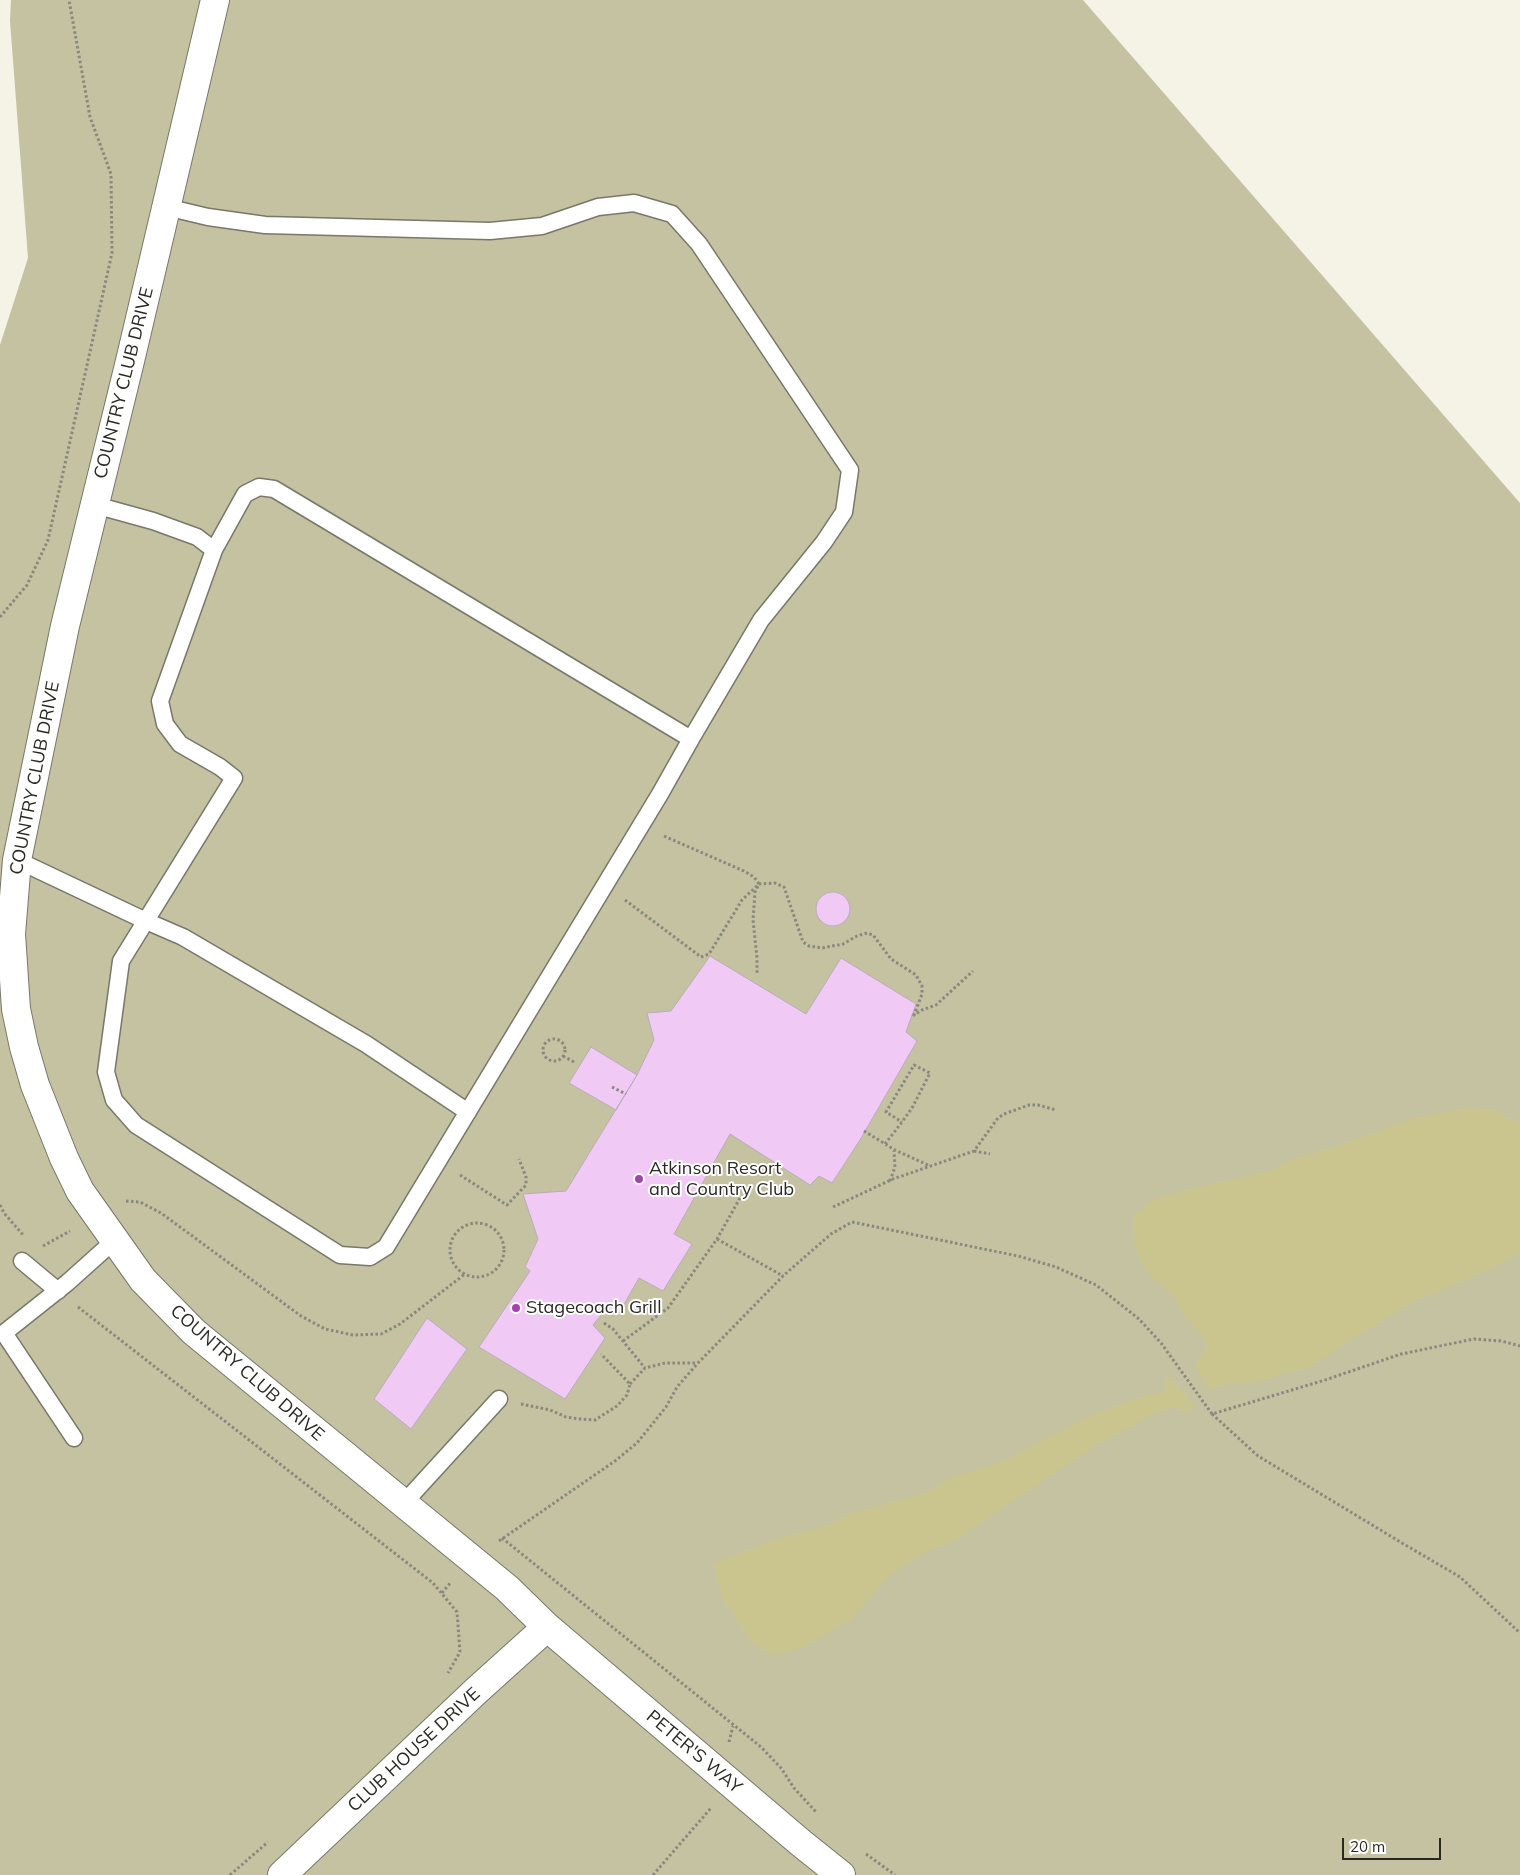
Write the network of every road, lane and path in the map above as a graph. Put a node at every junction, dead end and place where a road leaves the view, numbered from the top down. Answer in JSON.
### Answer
{"nodes":[{"id":1,"x":69,"y":0,"type":"edge"},
{"id":2,"x":215,"y":0,"type":"edge"},
{"id":3,"x":166,"y":207,"type":"junction"},
{"id":4,"x":95,"y":505,"type":"junction"},
{"id":5,"x":214,"y":550,"type":"junction"},
{"id":6,"x":0,"y":617,"type":"edge"},
{"id":7,"x":691,"y":739,"type":"junction"},
{"id":8,"x":687,"y":848,"type":"dead end"},
{"id":9,"x":17,"y":860,"type":"junction"},
{"id":10,"x":759,"y":884,"type":"junction"},
{"id":11,"x":618,"y":895,"type":"dead end"},
{"id":12,"x":146,"y":921,"type":"junction"},
{"id":13,"x":973,"y":971,"type":"dead end"},
{"id":14,"x":757,"y":974,"type":"dead end"},
{"id":15,"x":563,"y":1056,"type":"junction"},
{"id":16,"x":574,"y":1062,"type":"dead end"},
{"id":17,"x":612,"y":1087,"type":"dead end"},
{"id":18,"x":626,"y":1094,"type":"dead end"},
{"id":19,"x":1056,"y":1110,"type":"dead end"},
{"id":20,"x":468,"y":1112,"type":"junction"},
{"id":21,"x":902,"y":1122,"type":"junction"},
{"id":22,"x":864,"y":1131,"type":"dead end"},
{"id":23,"x":886,"y":1144,"type":"junction"},
{"id":24,"x":893,"y":1149,"type":"junction"},
{"id":25,"x":974,"y":1151,"type":"junction"},
{"id":26,"x":990,"y":1154,"type":"dead end"},
{"id":27,"x":519,"y":1159,"type":"dead end"},
{"id":28,"x":930,"y":1166,"type":"junction"},
{"id":29,"x":455,"y":1172,"type":"dead end"},
{"id":30,"x":890,"y":1181,"type":"junction"},
{"id":31,"x":740,"y":1198,"type":"dead end"},
{"id":32,"x":833,"y":1207,"type":"dead end"},
{"id":33,"x":97,"y":1214,"type":"junction"},
{"id":34,"x":717,"y":1239,"type":"junction"},
{"id":35,"x":115,"y":1240,"type":"junction"},
{"id":36,"x":36,"y":1250,"type":"dead end"},
{"id":37,"x":22,"y":1261,"type":"dead end"},
{"id":38,"x":465,"y":1274,"type":"junction"},
{"id":39,"x":783,"y":1276,"type":"junction"},
{"id":40,"x":58,"y":1291,"type":"junction"},
{"id":41,"x":604,"y":1323,"type":"dead end"},
{"id":42,"x":623,"y":1341,"type":"junction"},
{"id":43,"x":1520,"y":1346,"type":"edge"},
{"id":44,"x":601,"y":1354,"type":"dead end"},
{"id":45,"x":698,"y":1363,"type":"junction"},
{"id":46,"x":645,"y":1368,"type":"junction"},
{"id":47,"x":630,"y":1384,"type":"junction"},
{"id":48,"x":499,"y":1399,"type":"joint"},
{"id":49,"x":1212,"y":1414,"type":"junction"},
{"id":50,"x":74,"y":1438,"type":"dead end"},
{"id":51,"x":403,"y":1504,"type":"junction"},
{"id":52,"x":502,"y":1538,"type":"junction"},
{"id":53,"x":472,"y":1559,"type":"junction"},
{"id":54,"x":442,"y":1592,"type":"junction"},
{"id":55,"x":547,"y":1627,"type":"junction"},
{"id":56,"x":1520,"y":1633,"type":"edge"},
{"id":57,"x":446,"y":1676,"type":"dead end"},
{"id":58,"x":713,"y":1806,"type":"dead end"},
{"id":59,"x":820,"y":1817,"type":"dead end"},
{"id":60,"x":275,"y":1836,"type":"dead end"},
{"id":61,"x":864,"y":1853,"type":"dead end"},
{"id":62,"x":230,"y":1875,"type":"edge"},
{"id":63,"x":282,"y":1875,"type":"edge"},
{"id":64,"x":653,"y":1875,"type":"edge"},
{"id":65,"x":842,"y":1875,"type":"edge"},
{"id":66,"x":895,"y":1875,"type":"edge"}],
"edges":[{"from":1,"to":6,"type":"path"},
{"from":2,"to":3,"type":"street","name":"COUNTRY CLUB DRIVE"},
{"from":3,"to":4,"type":"street","name":"COUNTRY CLUB DRIVE"},
{"from":3,"to":7,"type":"lane"},
{"from":4,"to":5,"type":"lane"},
{"from":4,"to":9,"type":"street","name":"COUNTRY CLUB DRIVE"},
{"from":5,"to":7,"type":"lane"},
{"from":5,"to":12,"type":"lane"},
{"from":7,"to":20,"type":"lane"},
{"from":8,"to":10,"type":"path"},
{"from":9,"to":12,"type":"lane"},
{"from":9,"to":33,"type":"street","name":"COUNTRY CLUB DRIVE"},
{"from":10,"to":11,"type":"path"},
{"from":10,"to":13,"type":"path"},
{"from":10,"to":14,"type":"path"},
{"from":12,"to":20,"type":"lane"},
{"from":12,"to":20,"type":"lane"},
{"from":15,"to":15,"type":"path"},
{"from":15,"to":16,"type":"path"},
{"from":17,"to":18,"type":"path"},
{"from":19,"to":25,"type":"path"},
{"from":21,"to":21,"type":"path"},
{"from":21,"to":23,"type":"path"},
{"from":22,"to":23,"type":"path"},
{"from":23,"to":24,"type":"path"},
{"from":24,"to":28,"type":"path"},
{"from":24,"to":30,"type":"path"},
{"from":25,"to":26,"type":"path"},
{"from":25,"to":28,"type":"path"},
{"from":27,"to":29,"type":"path"},
{"from":28,"to":30,"type":"path"},
{"from":30,"to":32,"type":"path"},
{"from":31,"to":34,"type":"path"},
{"from":33,"to":35,"type":"street","name":"COUNTRY CLUB DRIVE"},
{"from":33,"to":36,"type":"path"},
{"from":33,"to":38,"type":"path"},
{"from":34,"to":39,"type":"path"},
{"from":34,"to":42,"type":"path"},
{"from":35,"to":40,"type":"lane"},
{"from":35,"to":51,"type":"street","name":"COUNTRY CLUB DRIVE"},
{"from":37,"to":40,"type":"lane"},
{"from":38,"to":38,"type":"path"},
{"from":39,"to":45,"type":"path"},
{"from":39,"to":49,"type":"path"},
{"from":40,"to":50,"type":"lane"},
{"from":40,"to":54,"type":"path"},
{"from":41,"to":42,"type":"path"},
{"from":42,"to":46,"type":"path"},
{"from":43,"to":49,"type":"path"},
{"from":44,"to":47,"type":"path"},
{"from":45,"to":46,"type":"path"},
{"from":45,"to":52,"type":"path"},
{"from":46,"to":47,"type":"path"},
{"from":47,"to":48,"type":"path"},
{"from":48,"to":51,"type":"lane"},
{"from":49,"to":56,"type":"path"},
{"from":51,"to":53,"type":"street","name":"COUNTRY CLUB DRIVE"},
{"from":52,"to":53,"type":"path"},
{"from":52,"to":59,"type":"path"},
{"from":53,"to":54,"type":"path"},
{"from":53,"to":55,"type":"street","name":"COUNTRY CLUB DRIVE"},
{"from":54,"to":57,"type":"path"},
{"from":55,"to":63,"type":"street","name":"CLUB HOUSE DRIVE"},
{"from":55,"to":65,"type":"street","name":"PETER'S WAY"},
{"from":58,"to":64,"type":"path"},
{"from":60,"to":62,"type":"path"},
{"from":61,"to":66,"type":"path"}]}
